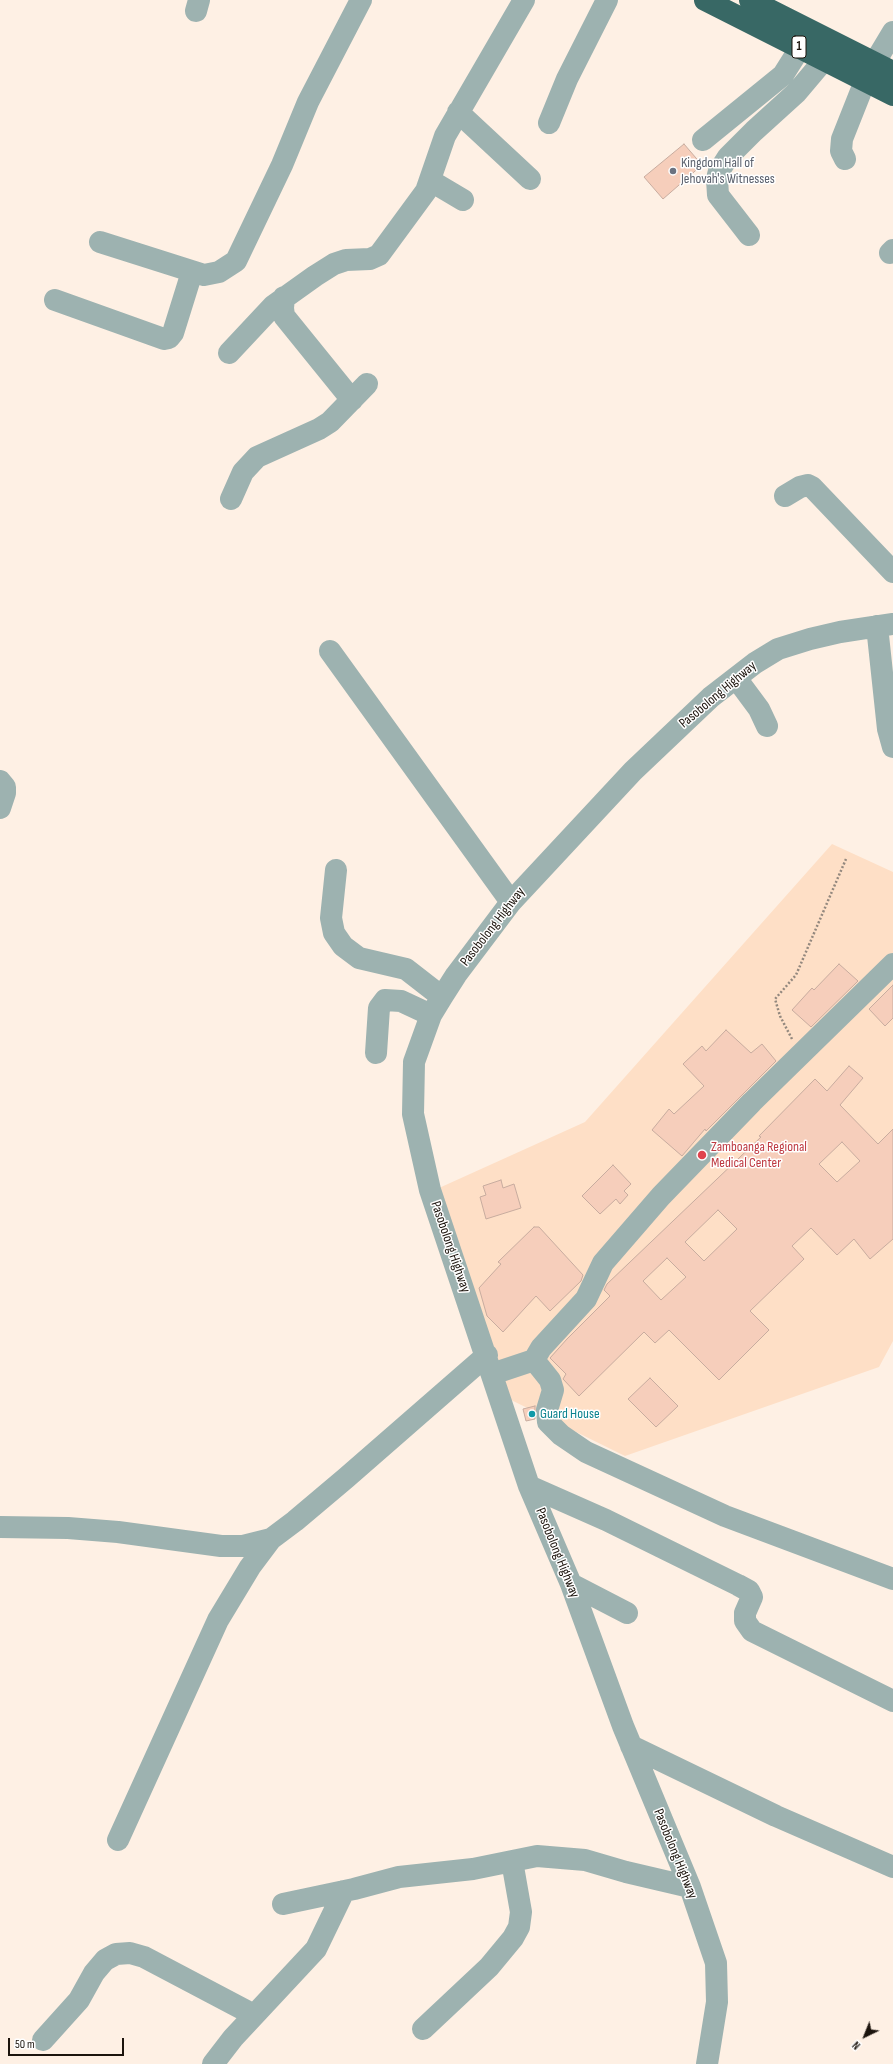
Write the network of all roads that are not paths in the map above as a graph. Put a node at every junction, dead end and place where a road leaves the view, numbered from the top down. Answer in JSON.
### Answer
{"nodes":[{"id":1,"x":362,"y":0,"type":"edge"},
{"id":2,"x":524,"y":0,"type":"edge"},
{"id":3,"x":607,"y":0,"type":"edge"},
{"id":4,"x":750,"y":0,"type":"edge"},
{"id":5,"x":708,"y":1,"type":"edge"},
{"id":6,"x":893,"y":32,"type":"edge"},
{"id":7,"x":800,"y":48,"type":"junction"},
{"id":8,"x":824,"y":60,"type":"junction"},
{"id":9,"x":878,"y":72,"type":"edge"},
{"id":10,"x":893,"y":95,"type":"edge"},
{"id":11,"x":458,"y":112,"type":"junction"},
{"id":12,"x":549,"y":123,"type":"dead end"},
{"id":13,"x":703,"y":140,"type":"dead end"},
{"id":14,"x":845,"y":159,"type":"dead end"},
{"id":15,"x":530,"y":179,"type":"dead end"},
{"id":16,"x":431,"y":181,"type":"junction"},
{"id":17,"x":463,"y":200,"type":"dead end"},
{"id":18,"x":749,"y":235,"type":"dead end"},
{"id":19,"x":100,"y":242,"type":"dead end"},
{"id":20,"x":192,"y":272,"type":"junction"},
{"id":21,"x":284,"y":297,"type":"junction"},
{"id":22,"x":55,"y":300,"type":"dead end"},
{"id":23,"x":229,"y":353,"type":"dead end"},
{"id":24,"x":367,"y":384,"type":"dead end"},
{"id":25,"x":352,"y":400,"type":"junction"},
{"id":26,"x":785,"y":496,"type":"dead end"},
{"id":27,"x":231,"y":499,"type":"dead end"},
{"id":28,"x":893,"y":572,"type":"edge"},
{"id":29,"x":885,"y":625,"type":"edge"},
{"id":30,"x":330,"y":651,"type":"dead end"},
{"id":31,"x":736,"y":678,"type":"junction"},
{"id":32,"x":767,"y":726,"type":"dead end"},
{"id":33,"x":893,"y":747,"type":"edge"},
{"id":34,"x":0,"y":781,"type":"edge"},
{"id":35,"x":0,"y":808,"type":"edge"},
{"id":36,"x":336,"y":870,"type":"dead end"},
{"id":37,"x":511,"y":902,"type":"junction"},
{"id":38,"x":893,"y":964,"type":"edge"},
{"id":39,"x":442,"y":997,"type":"junction"},
{"id":40,"x":431,"y":1016,"type":"junction"},
{"id":41,"x":376,"y":1053,"type":"dead end"},
{"id":42,"x":534,"y":1360,"type":"junction"},
{"id":43,"x":489,"y":1364,"type":"junction"},
{"id":44,"x":529,"y":1486,"type":"junction"},
{"id":45,"x":0,"y":1527,"type":"edge"},
{"id":46,"x":271,"y":1539,"type":"junction"},
{"id":47,"x":893,"y":1579,"type":"edge"},
{"id":48,"x":571,"y":1584,"type":"junction"},
{"id":49,"x":627,"y":1613,"type":"dead end"},
{"id":50,"x":893,"y":1701,"type":"edge"},
{"id":51,"x":631,"y":1746,"type":"junction"},
{"id":52,"x":118,"y":1840,"type":"dead end"},
{"id":53,"x":512,"y":1861,"type":"junction"},
{"id":54,"x":893,"y":1867,"type":"edge"},
{"id":55,"x":690,"y":1887,"type":"junction"},
{"id":56,"x":344,"y":1891,"type":"junction"},
{"id":57,"x":283,"y":1904,"type":"dead end"},
{"id":58,"x":254,"y":2015,"type":"junction"},
{"id":59,"x":423,"y":2029,"type":"dead end"},
{"id":60,"x":43,"y":2040,"type":"dead end"},
{"id":61,"x":213,"y":2064,"type":"edge"},
{"id":62,"x":707,"y":2064,"type":"edge"}],
"edges":[{"from":1,"to":20,"type":"street"},
{"from":2,"to":11,"type":"street"},
{"from":3,"to":12,"type":"street"},
{"from":4,"to":9,"type":"highway","number":"1"},
{"from":5,"to":7,"type":"highway","number":"1"},
{"from":6,"to":9,"type":"street"},
{"from":7,"to":8,"type":"highway","number":"1"},
{"from":7,"to":13,"type":"street"},
{"from":8,"to":9,"type":"highway","number":"1"},
{"from":8,"to":18,"type":"street"},
{"from":9,"to":10,"type":"highway","number":"1"},
{"from":9,"to":14,"type":"street"},
{"from":11,"to":15,"type":"street"},
{"from":11,"to":16,"type":"street"},
{"from":16,"to":17,"type":"street"},
{"from":16,"to":21,"type":"street"},
{"from":19,"to":20,"type":"street"},
{"from":20,"to":22,"type":"street"},
{"from":21,"to":23,"type":"street"},
{"from":21,"to":25,"type":"street"},
{"from":24,"to":25,"type":"street"},
{"from":25,"to":27,"type":"street"},
{"from":26,"to":28,"type":"street"},
{"from":29,"to":31,"type":"street","name":"Pasobolong Highway"},
{"from":29,"to":33,"type":"street"},
{"from":30,"to":37,"type":"street"},
{"from":31,"to":32,"type":"street"},
{"from":31,"to":37,"type":"street","name":"Pasobolong Highway"},
{"from":34,"to":35,"type":"street"},
{"from":36,"to":39,"type":"street"},
{"from":37,"to":39,"type":"street","name":"Pasobolong Highway"},
{"from":38,"to":42,"type":"street"},
{"from":39,"to":40,"type":"street","name":"Pasobolong Highway"},
{"from":40,"to":41,"type":"street"},
{"from":40,"to":43,"type":"street","name":"Pasobolong Highway"},
{"from":42,"to":43,"type":"street"},
{"from":42,"to":47,"type":"street"},
{"from":43,"to":44,"type":"street","name":"Pasobolong Highway"},
{"from":43,"to":46,"type":"street"},
{"from":44,"to":48,"type":"street","name":"Pasobolong Highway"},
{"from":44,"to":50,"type":"street"},
{"from":45,"to":46,"type":"street"},
{"from":46,"to":52,"type":"street"},
{"from":48,"to":49,"type":"street"},
{"from":48,"to":51,"type":"street","name":"Pasobolong Highway"},
{"from":51,"to":54,"type":"street"},
{"from":51,"to":55,"type":"street","name":"Pasobolong Highway"},
{"from":53,"to":55,"type":"street"},
{"from":53,"to":56,"type":"street"},
{"from":53,"to":59,"type":"street"},
{"from":55,"to":62,"type":"street","name":"Pasobolong Highway"},
{"from":56,"to":57,"type":"street"},
{"from":56,"to":58,"type":"street"},
{"from":58,"to":60,"type":"street"},
{"from":58,"to":61,"type":"street"}]}
